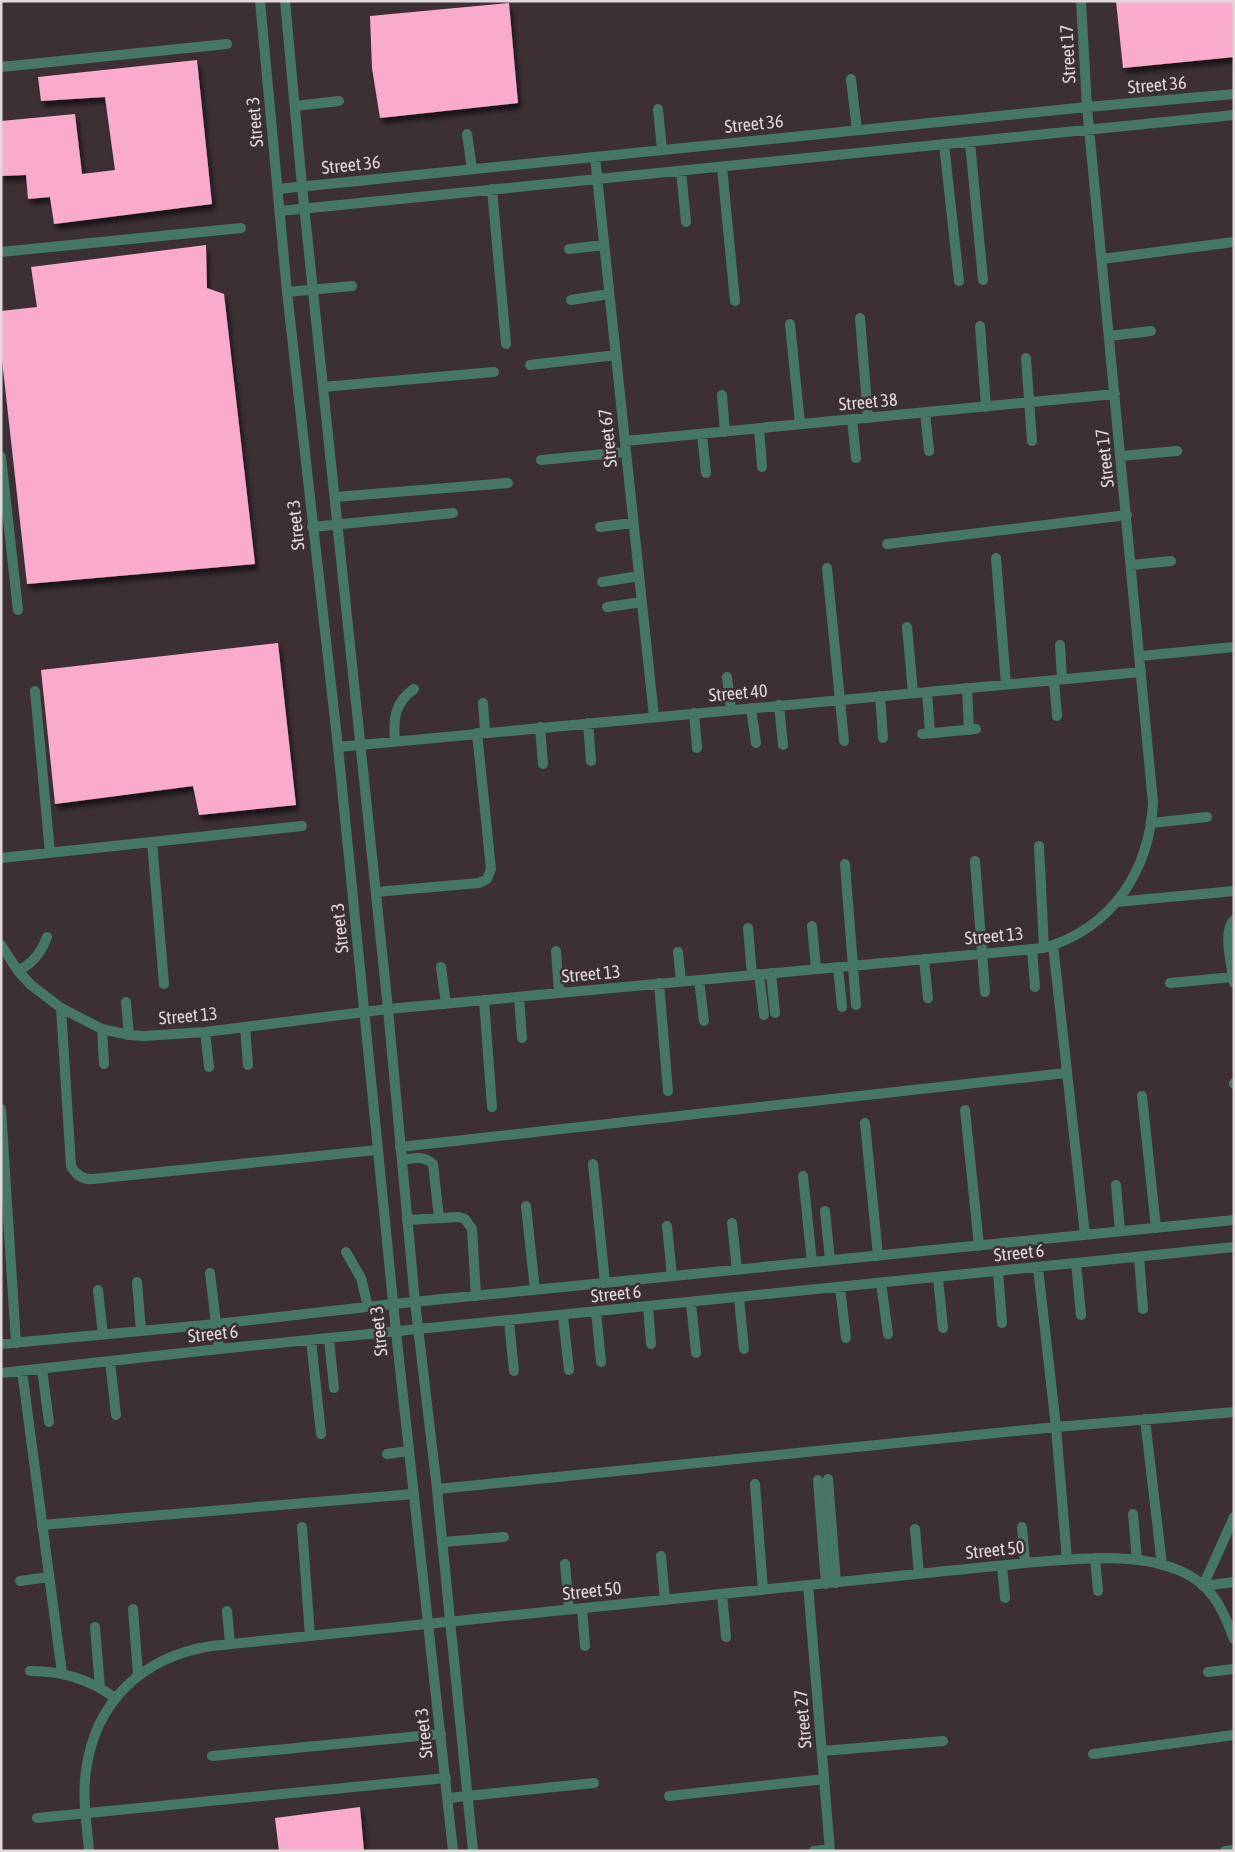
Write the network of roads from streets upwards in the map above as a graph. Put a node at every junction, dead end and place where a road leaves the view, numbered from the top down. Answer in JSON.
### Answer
{"nodes":[{"id":1,"x":260,"y":1,"type":"edge"},
{"id":2,"x":285,"y":1,"type":"edge"},
{"id":3,"x":1081,"y":1,"type":"edge"},
{"id":4,"x":227,"y":44,"type":"dead end"},
{"id":5,"x":1,"y":67,"type":"edge"},
{"id":6,"x":851,"y":79,"type":"dead end"},
{"id":7,"x":1234,"y":94,"type":"edge"},
{"id":8,"x":339,"y":101,"type":"dead end"},
{"id":9,"x":295,"y":106,"type":"junction"},
{"id":10,"x":1087,"y":107,"type":"junction"},
{"id":11,"x":658,"y":109,"type":"dead end"},
{"id":12,"x":1234,"y":115,"type":"edge"},
{"id":13,"x":857,"y":130,"type":"junction"},
{"id":14,"x":1089,"y":130,"type":"junction"},
{"id":15,"x":467,"y":134,"type":"dead end"},
{"id":16,"x":970,"y":142,"type":"junction"},
{"id":17,"x":944,"y":144,"type":"junction"},
{"id":18,"x":662,"y":150,"type":"junction"},
{"id":19,"x":595,"y":157,"type":"junction"},
{"id":20,"x":722,"y":166,"type":"junction"},
{"id":21,"x":472,"y":169,"type":"junction"},
{"id":22,"x":681,"y":171,"type":"junction"},
{"id":23,"x":597,"y":179,"type":"junction"},
{"id":24,"x":302,"y":186,"type":"junction"},
{"id":25,"x":278,"y":189,"type":"junction"},
{"id":26,"x":492,"y":190,"type":"junction"},
{"id":27,"x":305,"y":208,"type":"junction"},
{"id":28,"x":280,"y":211,"type":"junction"},
{"id":29,"x":686,"y":222,"type":"dead end"},
{"id":30,"x":241,"y":228,"type":"dead end"},
{"id":31,"x":1234,"y":242,"type":"edge"},
{"id":32,"x":604,"y":244,"type":"junction"},
{"id":33,"x":569,"y":249,"type":"dead end"},
{"id":34,"x":1,"y":252,"type":"edge"},
{"id":35,"x":1102,"y":259,"type":"junction"},
{"id":36,"x":983,"y":280,"type":"dead end"},
{"id":37,"x":959,"y":281,"type":"dead end"},
{"id":38,"x":352,"y":286,"type":"dead end"},
{"id":39,"x":313,"y":290,"type":"junction"},
{"id":40,"x":287,"y":292,"type":"junction"},
{"id":41,"x":609,"y":294,"type":"junction"},
{"id":42,"x":571,"y":300,"type":"dead end"},
{"id":43,"x":735,"y":301,"type":"dead end"},
{"id":44,"x":860,"y":318,"type":"dead end"},
{"id":45,"x":790,"y":324,"type":"dead end"},
{"id":46,"x":980,"y":326,"type":"dead end"},
{"id":47,"x":1151,"y":331,"type":"dead end"},
{"id":48,"x":1109,"y":336,"type":"junction"},
{"id":49,"x":506,"y":344,"type":"dead end"},
{"id":50,"x":616,"y":355,"type":"junction"},
{"id":51,"x":1026,"y":358,"type":"dead end"},
{"id":52,"x":530,"y":365,"type":"dead end"},
{"id":53,"x":494,"y":372,"type":"dead end"},
{"id":54,"x":323,"y":387,"type":"junction"},
{"id":55,"x":1115,"y":394,"type":"junction"},
{"id":56,"x":722,"y":395,"type":"dead end"},
{"id":57,"x":1029,"y":402,"type":"junction"},
{"id":58,"x":986,"y":407,"type":"junction"},
{"id":59,"x":925,"y":412,"type":"junction"},
{"id":60,"x":868,"y":418,"type":"junction"},
{"id":61,"x":852,"y":419,"type":"junction"},
{"id":62,"x":800,"y":424,"type":"junction"},
{"id":63,"x":759,"y":428,"type":"junction"},
{"id":64,"x":725,"y":432,"type":"junction"},
{"id":65,"x":702,"y":434,"type":"junction"},
{"id":66,"x":1032,"y":441,"type":"dead end"},
{"id":67,"x":625,"y":446,"type":"junction"},
{"id":68,"x":929,"y":451,"type":"dead end"},
{"id":69,"x":1177,"y":451,"type":"dead end"},
{"id":70,"x":1121,"y":456,"type":"junction"},
{"id":71,"x":1,"y":457,"type":"edge"},
{"id":72,"x":856,"y":458,"type":"dead end"},
{"id":73,"x":541,"y":460,"type":"dead end"},
{"id":74,"x":762,"y":467,"type":"dead end"},
{"id":75,"x":706,"y":473,"type":"dead end"},
{"id":76,"x":508,"y":483,"type":"dead end"},
{"id":77,"x":335,"y":496,"type":"junction"},
{"id":78,"x":453,"y":513,"type":"dead end"},
{"id":79,"x":1126,"y":515,"type":"junction"},
{"id":80,"x":633,"y":523,"type":"junction"},
{"id":81,"x":338,"y":524,"type":"junction"},
{"id":82,"x":312,"y":527,"type":"junction"},
{"id":83,"x":600,"y":527,"type":"dead end"},
{"id":84,"x":887,"y":544,"type":"dead end"},
{"id":85,"x":996,"y":558,"type":"dead end"},
{"id":86,"x":1171,"y":561,"type":"dead end"},
{"id":87,"x":1131,"y":565,"type":"junction"},
{"id":88,"x":827,"y":568,"type":"dead end"},
{"id":89,"x":639,"y":576,"type":"junction"},
{"id":90,"x":602,"y":582,"type":"dead end"},
{"id":91,"x":642,"y":602,"type":"junction"},
{"id":92,"x":607,"y":607,"type":"dead end"},
{"id":93,"x":18,"y":610,"type":"dead end"},
{"id":94,"x":906,"y":627,"type":"dead end"},
{"id":95,"x":1060,"y":645,"type":"dead end"},
{"id":96,"x":1234,"y":647,"type":"edge"},
{"id":97,"x":1140,"y":656,"type":"junction"},
{"id":98,"x":1141,"y":672,"type":"junction"},
{"id":99,"x":728,"y":678,"type":"dead end"},
{"id":100,"x":1058,"y":679,"type":"junction"},
{"id":101,"x":1006,"y":684,"type":"junction"},
{"id":102,"x":967,"y":688,"type":"junction"},
{"id":103,"x":414,"y":689,"type":"dead end"},
{"id":104,"x":35,"y":691,"type":"dead end"},
{"id":105,"x":927,"y":692,"type":"junction"},
{"id":106,"x":913,"y":693,"type":"junction"},
{"id":107,"x":880,"y":696,"type":"junction"},
{"id":108,"x":840,"y":699,"type":"junction"},
{"id":109,"x":484,"y":702,"type":"dead end"},
{"id":110,"x":779,"y":705,"type":"junction"},
{"id":111,"x":751,"y":708,"type":"junction"},
{"id":112,"x":730,"y":710,"type":"junction"},
{"id":113,"x":694,"y":713,"type":"junction"},
{"id":114,"x":1057,"y":716,"type":"dead end"},
{"id":115,"x":654,"y":717,"type":"junction"},
{"id":116,"x":588,"y":723,"type":"junction"},
{"id":117,"x":540,"y":727,"type":"junction"},
{"id":118,"x":481,"y":733,"type":"junction"},
{"id":119,"x":883,"y":738,"type":"dead end"},
{"id":120,"x":395,"y":741,"type":"junction"},
{"id":121,"x":844,"y":741,"type":"dead end"},
{"id":122,"x":756,"y":743,"type":"dead end"},
{"id":123,"x":361,"y":744,"type":"junction"},
{"id":124,"x":783,"y":745,"type":"dead end"},
{"id":125,"x":338,"y":747,"type":"junction"},
{"id":126,"x":697,"y":748,"type":"dead end"},
{"id":127,"x":591,"y":761,"type":"dead end"},
{"id":128,"x":544,"y":764,"type":"dead end"},
{"id":129,"x":1207,"y":816,"type":"dead end"},
{"id":130,"x":1152,"y":823,"type":"junction"},
{"id":131,"x":302,"y":826,"type":"dead end"},
{"id":132,"x":152,"y":842,"type":"junction"},
{"id":133,"x":1039,"y":846,"type":"dead end"},
{"id":134,"x":50,"y":853,"type":"junction"},
{"id":135,"x":1,"y":858,"type":"edge"},
{"id":136,"x":974,"y":861,"type":"dead end"},
{"id":137,"x":845,"y":864,"type":"dead end"},
{"id":138,"x":1234,"y":890,"type":"edge"},
{"id":139,"x":376,"y":892,"type":"junction"},
{"id":140,"x":1116,"y":902,"type":"junction"},
{"id":141,"x":1234,"y":920,"type":"edge"},
{"id":142,"x":812,"y":926,"type":"dead end"},
{"id":143,"x":748,"y":928,"type":"dead end"},
{"id":144,"x":47,"y":937,"type":"dead end"},
{"id":145,"x":1048,"y":946,"type":"junction"},
{"id":146,"x":1032,"y":949,"type":"junction"},
{"id":147,"x":3,"y":952,"type":"edge"},
{"id":148,"x":556,"y":952,"type":"dead end"},
{"id":149,"x":678,"y":952,"type":"dead end"},
{"id":150,"x":982,"y":954,"type":"junction"},
{"id":151,"x":924,"y":959,"type":"junction"},
{"id":152,"x":852,"y":966,"type":"junction"},
{"id":153,"x":441,"y":967,"type":"dead end"},
{"id":154,"x":838,"y":967,"type":"junction"},
{"id":155,"x":816,"y":969,"type":"junction"},
{"id":156,"x":18,"y":971,"type":"junction"},
{"id":157,"x":771,"y":973,"type":"junction"},
{"id":158,"x":756,"y":974,"type":"junction"},
{"id":159,"x":1233,"y":977,"type":"edge"},
{"id":160,"x":700,"y":980,"type":"junction"},
{"id":161,"x":681,"y":981,"type":"junction"},
{"id":162,"x":1234,"y":982,"type":"edge"},
{"id":163,"x":660,"y":983,"type":"junction"},
{"id":164,"x":1170,"y":983,"type":"dead end"},
{"id":165,"x":164,"y":984,"type":"dead end"},
{"id":166,"x":1035,"y":988,"type":"dead end"},
{"id":167,"x":986,"y":992,"type":"dead end"},
{"id":168,"x":560,"y":993,"type":"junction"},
{"id":169,"x":519,"y":997,"type":"junction"},
{"id":170,"x":928,"y":998,"type":"dead end"},
{"id":171,"x":484,"y":1000,"type":"junction"},
{"id":172,"x":126,"y":1002,"type":"dead end"},
{"id":173,"x":446,"y":1004,"type":"junction"},
{"id":174,"x":856,"y":1005,"type":"dead end"},
{"id":175,"x":842,"y":1007,"type":"dead end"},
{"id":176,"x":61,"y":1008,"type":"junction"},
{"id":177,"x":388,"y":1010,"type":"junction"},
{"id":178,"x":365,"y":1012,"type":"junction"},
{"id":179,"x":775,"y":1013,"type":"dead end"},
{"id":180,"x":764,"y":1014,"type":"dead end"},
{"id":181,"x":704,"y":1021,"type":"dead end"},
{"id":182,"x":245,"y":1027,"type":"junction"},
{"id":183,"x":102,"y":1029,"type":"junction"},
{"id":184,"x":205,"y":1032,"type":"junction"},
{"id":185,"x":129,"y":1035,"type":"junction"},
{"id":186,"x":522,"y":1038,"type":"dead end"},
{"id":187,"x":104,"y":1064,"type":"dead end"},
{"id":188,"x":248,"y":1065,"type":"dead end"},
{"id":189,"x":209,"y":1067,"type":"dead end"},
{"id":190,"x":1066,"y":1073,"type":"junction"},
{"id":191,"x":668,"y":1091,"type":"dead end"},
{"id":192,"x":1142,"y":1096,"type":"dead end"},
{"id":193,"x":492,"y":1107,"type":"dead end"},
{"id":194,"x":1,"y":1109,"type":"edge"},
{"id":195,"x":965,"y":1110,"type":"dead end"},
{"id":196,"x":865,"y":1124,"type":"dead end"},
{"id":197,"x":400,"y":1147,"type":"junction"},
{"id":198,"x":377,"y":1150,"type":"junction"},
{"id":199,"x":402,"y":1160,"type":"junction"},
{"id":200,"x":593,"y":1164,"type":"dead end"},
{"id":201,"x":803,"y":1176,"type":"dead end"},
{"id":202,"x":1116,"y":1185,"type":"dead end"},
{"id":203,"x":526,"y":1206,"type":"dead end"},
{"id":204,"x":825,"y":1211,"type":"dead end"},
{"id":205,"x":439,"y":1218,"type":"junction"},
{"id":206,"x":407,"y":1220,"type":"junction"},
{"id":207,"x":1234,"y":1220,"type":"edge"},
{"id":208,"x":732,"y":1223,"type":"dead end"},
{"id":209,"x":667,"y":1226,"type":"dead end"},
{"id":210,"x":1156,"y":1228,"type":"junction"},
{"id":211,"x":1120,"y":1232,"type":"junction"},
{"id":212,"x":1085,"y":1235,"type":"junction"},
{"id":213,"x":979,"y":1246,"type":"junction"},
{"id":214,"x":1234,"y":1247,"type":"edge"},
{"id":215,"x":346,"y":1252,"type":"dead end"},
{"id":216,"x":878,"y":1256,"type":"junction"},
{"id":217,"x":1139,"y":1257,"type":"junction"},
{"id":218,"x":830,"y":1260,"type":"junction"},
{"id":219,"x":812,"y":1262,"type":"junction"},
{"id":220,"x":1076,"y":1264,"type":"junction"},
{"id":221,"x":1038,"y":1268,"type":"junction"},
{"id":222,"x":737,"y":1270,"type":"junction"},
{"id":223,"x":998,"y":1272,"type":"junction"},
{"id":224,"x":210,"y":1273,"type":"dead end"},
{"id":225,"x":672,"y":1276,"type":"junction"},
{"id":226,"x":938,"y":1278,"type":"junction"},
{"id":227,"x":137,"y":1282,"type":"dead end"},
{"id":228,"x":606,"y":1283,"type":"junction"},
{"id":229,"x":881,"y":1283,"type":"junction"},
{"id":230,"x":840,"y":1288,"type":"junction"},
{"id":231,"x":98,"y":1290,"type":"dead end"},
{"id":232,"x":535,"y":1290,"type":"junction"},
{"id":233,"x":476,"y":1296,"type":"junction"},
{"id":234,"x":739,"y":1298,"type":"junction"},
{"id":235,"x":415,"y":1302,"type":"junction"},
{"id":236,"x":691,"y":1303,"type":"junction"},
{"id":237,"x":393,"y":1304,"type":"junction"},
{"id":238,"x":368,"y":1307,"type":"junction"},
{"id":239,"x":648,"y":1307,"type":"junction"},
{"id":240,"x":1144,"y":1309,"type":"dead end"},
{"id":241,"x":596,"y":1312,"type":"junction"},
{"id":242,"x":1082,"y":1315,"type":"dead end"},
{"id":243,"x":564,"y":1316,"type":"junction"},
{"id":244,"x":509,"y":1321,"type":"junction"},
{"id":245,"x":1002,"y":1323,"type":"dead end"},
{"id":246,"x":216,"y":1324,"type":"junction"},
{"id":247,"x":943,"y":1328,"type":"dead end"},
{"id":248,"x":418,"y":1330,"type":"junction"},
{"id":249,"x":141,"y":1331,"type":"junction"},
{"id":250,"x":396,"y":1332,"type":"junction"},
{"id":251,"x":888,"y":1334,"type":"dead end"},
{"id":252,"x":103,"y":1335,"type":"junction"},
{"id":253,"x":846,"y":1338,"type":"dead end"},
{"id":254,"x":329,"y":1339,"type":"junction"},
{"id":255,"x":311,"y":1340,"type":"junction"},
{"id":256,"x":16,"y":1343,"type":"junction"},
{"id":257,"x":1,"y":1344,"type":"edge"},
{"id":258,"x":651,"y":1344,"type":"dead end"},
{"id":259,"x":219,"y":1349,"type":"junction"},
{"id":260,"x":744,"y":1349,"type":"dead end"},
{"id":261,"x":696,"y":1354,"type":"dead end"},
{"id":262,"x":110,"y":1361,"type":"junction"},
{"id":263,"x":601,"y":1362,"type":"dead end"},
{"id":264,"x":42,"y":1369,"type":"junction"},
{"id":265,"x":569,"y":1370,"type":"dead end"},
{"id":266,"x":22,"y":1371,"type":"junction"},
{"id":267,"x":514,"y":1372,"type":"dead end"},
{"id":268,"x":1,"y":1373,"type":"edge"},
{"id":269,"x":334,"y":1388,"type":"dead end"},
{"id":270,"x":1234,"y":1412,"type":"edge"},
{"id":271,"x":116,"y":1415,"type":"dead end"},
{"id":272,"x":1145,"y":1419,"type":"junction"},
{"id":273,"x":49,"y":1422,"type":"dead end"},
{"id":274,"x":1056,"y":1427,"type":"junction"},
{"id":275,"x":321,"y":1434,"type":"dead end"},
{"id":276,"x":409,"y":1451,"type":"junction"},
{"id":277,"x":388,"y":1454,"type":"dead end"},
{"id":278,"x":755,"y":1484,"type":"dead end"},
{"id":279,"x":437,"y":1489,"type":"junction"},
{"id":280,"x":414,"y":1494,"type":"junction"},
{"id":281,"x":1133,"y":1514,"type":"dead end"},
{"id":282,"x":1234,"y":1517,"type":"edge"},
{"id":283,"x":42,"y":1525,"type":"junction"},
{"id":284,"x":1022,"y":1526,"type":"dead end"},
{"id":285,"x":302,"y":1527,"type":"dead end"},
{"id":286,"x":915,"y":1529,"type":"dead end"},
{"id":287,"x":504,"y":1537,"type":"dead end"},
{"id":288,"x":442,"y":1542,"type":"junction"},
{"id":289,"x":661,"y":1556,"type":"dead end"},
{"id":290,"x":1096,"y":1558,"type":"junction"},
{"id":291,"x":1067,"y":1560,"type":"junction"},
{"id":292,"x":1137,"y":1560,"type":"junction"},
{"id":293,"x":565,"y":1564,"type":"dead end"},
{"id":294,"x":1025,"y":1564,"type":"junction"},
{"id":295,"x":1162,"y":1565,"type":"junction"},
{"id":296,"x":1002,"y":1566,"type":"junction"},
{"id":297,"x":919,"y":1574,"type":"junction"},
{"id":298,"x":49,"y":1578,"type":"junction"},
{"id":299,"x":20,"y":1581,"type":"dead end"},
{"id":300,"x":1234,"y":1582,"type":"edge"},
{"id":301,"x":836,"y":1583,"type":"junction"},
{"id":302,"x":826,"y":1584,"type":"junction"},
{"id":303,"x":808,"y":1586,"type":"junction"},
{"id":304,"x":1203,"y":1586,"type":"junction"},
{"id":305,"x":763,"y":1590,"type":"junction"},
{"id":306,"x":1098,"y":1590,"type":"dead end"},
{"id":307,"x":722,"y":1594,"type":"junction"},
{"id":308,"x":1005,"y":1598,"type":"dead end"},
{"id":309,"x":665,"y":1600,"type":"junction"},
{"id":310,"x":582,"y":1608,"type":"junction"},
{"id":311,"x":133,"y":1609,"type":"dead end"},
{"id":312,"x":569,"y":1609,"type":"junction"},
{"id":313,"x":227,"y":1611,"type":"dead end"},
{"id":314,"x":450,"y":1621,"type":"junction"},
{"id":315,"x":428,"y":1624,"type":"junction"},
{"id":316,"x":95,"y":1627,"type":"dead end"},
{"id":317,"x":310,"y":1636,"type":"junction"},
{"id":318,"x":726,"y":1637,"type":"dead end"},
{"id":319,"x":1234,"y":1639,"type":"edge"},
{"id":320,"x":230,"y":1644,"type":"junction"},
{"id":321,"x":586,"y":1646,"type":"dead end"},
{"id":322,"x":1234,"y":1669,"type":"edge"},
{"id":323,"x":30,"y":1671,"type":"dead end"},
{"id":324,"x":1208,"y":1672,"type":"dead end"},
{"id":325,"x":62,"y":1673,"type":"junction"},
{"id":326,"x":138,"y":1675,"type":"junction"},
{"id":327,"x":100,"y":1688,"type":"junction"},
{"id":328,"x":115,"y":1698,"type":"junction"},
{"id":329,"x":441,"y":1734,"type":"junction"},
{"id":330,"x":1234,"y":1735,"type":"edge"},
{"id":331,"x":943,"y":1742,"type":"dead end"},
{"id":332,"x":822,"y":1751,"type":"junction"},
{"id":333,"x":1093,"y":1754,"type":"dead end"},
{"id":334,"x":212,"y":1756,"type":"dead end"},
{"id":335,"x":446,"y":1778,"type":"junction"},
{"id":336,"x":824,"y":1779,"type":"junction"},
{"id":337,"x":594,"y":1783,"type":"dead end"},
{"id":338,"x":467,"y":1796,"type":"junction"},
{"id":339,"x":669,"y":1796,"type":"dead end"},
{"id":340,"x":448,"y":1798,"type":"junction"},
{"id":341,"x":86,"y":1813,"type":"junction"},
{"id":342,"x":37,"y":1818,"type":"dead end"},
{"id":343,"x":830,"y":1850,"type":"edge"},
{"id":344,"x":1234,"y":1850,"type":"edge"},
{"id":345,"x":88,"y":1851,"type":"edge"},
{"id":346,"x":453,"y":1851,"type":"edge"},
{"id":347,"x":473,"y":1851,"type":"edge"},
{"id":348,"x":814,"y":1851,"type":"edge"},
{"id":349,"x":1225,"y":1851,"type":"edge"}],
"edges":[{"from":1,"to":25,"type":"street","name":"Street 3"},
{"from":2,"to":9,"type":"street","name":"Street 3"},
{"from":3,"to":10,"type":"street","name":"Street 17"},
{"from":4,"to":5,"type":"street"},
{"from":6,"to":13,"type":"street"},
{"from":7,"to":10,"type":"street","name":"Street 36"},
{"from":8,"to":9,"type":"street"},
{"from":9,"to":24,"type":"street","name":"Street 3"},
{"from":10,"to":13,"type":"street","name":"Street 36"},
{"from":10,"to":14,"type":"street","name":"Street 17"},
{"from":11,"to":18,"type":"street"},
{"from":12,"to":14,"type":"street"},
{"from":13,"to":18,"type":"street","name":"Street 36"},
{"from":14,"to":16,"type":"street"},
{"from":14,"to":35,"type":"street","name":"Street 17"},
{"from":15,"to":21,"type":"street"},
{"from":16,"to":17,"type":"street"},
{"from":16,"to":36,"type":"street"},
{"from":17,"to":20,"type":"street"},
{"from":17,"to":37,"type":"street"},
{"from":18,"to":19,"type":"street","name":"Street 36"},
{"from":19,"to":21,"type":"street","name":"Street 36"},
{"from":19,"to":23,"type":"street","name":"Street 67"},
{"from":20,"to":22,"type":"street"},
{"from":20,"to":43,"type":"street"},
{"from":21,"to":24,"type":"street","name":"Street 36"},
{"from":22,"to":23,"type":"street"},
{"from":22,"to":29,"type":"street"},
{"from":23,"to":26,"type":"street"},
{"from":23,"to":32,"type":"street","name":"Street 67"},
{"from":24,"to":25,"type":"street","name":"Street 36"},
{"from":24,"to":27,"type":"street","name":"Street 3"},
{"from":25,"to":28,"type":"street","name":"Street 3"},
{"from":26,"to":27,"type":"street"},
{"from":26,"to":49,"type":"street"},
{"from":27,"to":28,"type":"street"},
{"from":27,"to":39,"type":"street","name":"Street 3"},
{"from":28,"to":40,"type":"street","name":"Street 3"},
{"from":30,"to":34,"type":"street"},
{"from":31,"to":35,"type":"street"},
{"from":32,"to":33,"type":"street"},
{"from":32,"to":41,"type":"street","name":"Street 67"},
{"from":35,"to":48,"type":"street","name":"Street 17"},
{"from":38,"to":39,"type":"street"},
{"from":39,"to":40,"type":"street"},
{"from":39,"to":54,"type":"street","name":"Street 3"},
{"from":40,"to":82,"type":"street","name":"Street 3"},
{"from":41,"to":42,"type":"street"},
{"from":41,"to":50,"type":"street","name":"Street 67"},
{"from":44,"to":60,"type":"street"},
{"from":45,"to":62,"type":"street"},
{"from":46,"to":58,"type":"street"},
{"from":47,"to":48,"type":"street"},
{"from":48,"to":55,"type":"street","name":"Street 17"},
{"from":50,"to":52,"type":"street"},
{"from":50,"to":67,"type":"street","name":"Street 67"},
{"from":51,"to":57,"type":"street"},
{"from":53,"to":54,"type":"street"},
{"from":54,"to":77,"type":"street","name":"Street 3"},
{"from":55,"to":57,"type":"street","name":"Street 38"},
{"from":55,"to":70,"type":"street","name":"Street 17"},
{"from":56,"to":64,"type":"street"},
{"from":57,"to":58,"type":"street","name":"Street 38"},
{"from":57,"to":66,"type":"street"},
{"from":58,"to":59,"type":"street","name":"Street 38"},
{"from":59,"to":60,"type":"street","name":"Street 38"},
{"from":59,"to":68,"type":"street"},
{"from":60,"to":61,"type":"street","name":"Street 38"},
{"from":61,"to":62,"type":"street","name":"Street 38"},
{"from":61,"to":72,"type":"street"},
{"from":62,"to":63,"type":"street","name":"Street 38"},
{"from":63,"to":64,"type":"street","name":"Street 38"},
{"from":63,"to":74,"type":"street"},
{"from":64,"to":65,"type":"street","name":"Street 38"},
{"from":65,"to":67,"type":"street","name":"Street 38"},
{"from":65,"to":75,"type":"street"},
{"from":67,"to":73,"type":"street","name":"Street 38"},
{"from":67,"to":80,"type":"street","name":"Street 67"},
{"from":69,"to":70,"type":"street"},
{"from":70,"to":79,"type":"street","name":"Street 17"},
{"from":71,"to":93,"type":"street"},
{"from":76,"to":77,"type":"street"},
{"from":77,"to":81,"type":"street","name":"Street 3"},
{"from":78,"to":81,"type":"street"},
{"from":79,"to":84,"type":"street"},
{"from":79,"to":87,"type":"street","name":"Street 17"},
{"from":80,"to":83,"type":"street"},
{"from":80,"to":89,"type":"street","name":"Street 67"},
{"from":81,"to":82,"type":"street"},
{"from":81,"to":123,"type":"street","name":"Street 3"},
{"from":82,"to":125,"type":"street","name":"Street 3"},
{"from":85,"to":101,"type":"street"},
{"from":86,"to":87,"type":"street"},
{"from":87,"to":97,"type":"street","name":"Street 17"},
{"from":88,"to":108,"type":"street"},
{"from":89,"to":90,"type":"street"},
{"from":89,"to":91,"type":"street","name":"Street 67"},
{"from":91,"to":92,"type":"street"},
{"from":91,"to":115,"type":"street","name":"Street 67"},
{"from":94,"to":106,"type":"street"},
{"from":95,"to":100,"type":"street"},
{"from":96,"to":97,"type":"street"},
{"from":97,"to":98,"type":"street","name":"Street 17"},
{"from":98,"to":100,"type":"street","name":"Street 40"},
{"from":98,"to":130,"type":"street","name":"Street 17"},
{"from":99,"to":112,"type":"street"},
{"from":100,"to":101,"type":"street","name":"Street 40"},
{"from":100,"to":114,"type":"street"},
{"from":101,"to":102,"type":"street","name":"Street 40"},
{"from":102,"to":105,"type":"street","name":"Street 40"},
{"from":102,"to":105,"type":"street"},
{"from":103,"to":120,"type":"street"},
{"from":104,"to":134,"type":"street"},
{"from":105,"to":106,"type":"street","name":"Street 40"},
{"from":106,"to":107,"type":"street","name":"Street 40"},
{"from":107,"to":108,"type":"street","name":"Street 40"},
{"from":107,"to":119,"type":"street"},
{"from":108,"to":110,"type":"street","name":"Street 40"},
{"from":108,"to":121,"type":"street"},
{"from":109,"to":118,"type":"street"},
{"from":110,"to":111,"type":"street","name":"Street 40"},
{"from":110,"to":124,"type":"street"},
{"from":111,"to":112,"type":"street","name":"Street 40"},
{"from":111,"to":122,"type":"street"},
{"from":112,"to":113,"type":"street","name":"Street 40"},
{"from":113,"to":115,"type":"street","name":"Street 40"},
{"from":113,"to":126,"type":"street"},
{"from":115,"to":116,"type":"street","name":"Street 40"},
{"from":116,"to":117,"type":"street","name":"Street 40"},
{"from":116,"to":127,"type":"street"},
{"from":117,"to":118,"type":"street","name":"Street 40"},
{"from":117,"to":128,"type":"street"},
{"from":118,"to":120,"type":"street","name":"Street 40"},
{"from":118,"to":139,"type":"street"},
{"from":120,"to":123,"type":"street","name":"Street 40"},
{"from":123,"to":125,"type":"street","name":"Street 40"},
{"from":123,"to":139,"type":"street","name":"Street 3"},
{"from":125,"to":178,"type":"street","name":"Street 3"},
{"from":129,"to":130,"type":"street"},
{"from":130,"to":140,"type":"street","name":"Street 17"},
{"from":131,"to":132,"type":"street"},
{"from":132,"to":134,"type":"street"},
{"from":132,"to":165,"type":"street"},
{"from":133,"to":145,"type":"street"},
{"from":134,"to":135,"type":"street"},
{"from":136,"to":150,"type":"street"},
{"from":137,"to":152,"type":"street"},
{"from":138,"to":140,"type":"street"},
{"from":139,"to":177,"type":"street","name":"Street 3"},
{"from":140,"to":145,"type":"street","name":"Street 13"},
{"from":141,"to":159,"type":"street"},
{"from":142,"to":155,"type":"street"},
{"from":143,"to":158,"type":"street"},
{"from":144,"to":156,"type":"street"},
{"from":145,"to":146,"type":"street","name":"Street 13"},
{"from":145,"to":190,"type":"street"},
{"from":146,"to":150,"type":"street","name":"Street 13"},
{"from":146,"to":166,"type":"street"},
{"from":147,"to":156,"type":"street"},
{"from":148,"to":168,"type":"street"},
{"from":149,"to":161,"type":"street"},
{"from":150,"to":151,"type":"street","name":"Street 13"},
{"from":150,"to":167,"type":"street"},
{"from":151,"to":152,"type":"street","name":"Street 13"},
{"from":151,"to":170,"type":"street"},
{"from":152,"to":154,"type":"street","name":"Street 13"},
{"from":152,"to":174,"type":"street"},
{"from":153,"to":173,"type":"street"},
{"from":154,"to":155,"type":"street","name":"Street 13"},
{"from":154,"to":175,"type":"street"},
{"from":155,"to":157,"type":"street","name":"Street 13"},
{"from":156,"to":176,"type":"street"},
{"from":157,"to":158,"type":"street","name":"Street 13"},
{"from":157,"to":179,"type":"street"},
{"from":158,"to":160,"type":"street","name":"Street 13"},
{"from":158,"to":180,"type":"street"},
{"from":159,"to":162,"type":"street"},
{"from":159,"to":164,"type":"street"},
{"from":160,"to":161,"type":"street","name":"Street 13"},
{"from":160,"to":181,"type":"street"},
{"from":161,"to":163,"type":"street","name":"Street 13"},
{"from":163,"to":168,"type":"street","name":"Street 13"},
{"from":163,"to":191,"type":"street"},
{"from":168,"to":169,"type":"street","name":"Street 13"},
{"from":169,"to":171,"type":"street","name":"Street 13"},
{"from":169,"to":186,"type":"street"},
{"from":171,"to":173,"type":"street","name":"Street 13"},
{"from":171,"to":193,"type":"street"},
{"from":172,"to":185,"type":"street"},
{"from":173,"to":177,"type":"street","name":"Street 13"},
{"from":176,"to":183,"type":"street","name":"Street 13"},
{"from":176,"to":198,"type":"street"},
{"from":177,"to":178,"type":"street","name":"Street 13"},
{"from":177,"to":197,"type":"street","name":"Street 3"},
{"from":178,"to":182,"type":"street","name":"Street 13"},
{"from":178,"to":198,"type":"street","name":"Street 3"},
{"from":182,"to":184,"type":"street","name":"Street 13"},
{"from":182,"to":188,"type":"street"},
{"from":183,"to":185,"type":"street","name":"Street 13"},
{"from":183,"to":187,"type":"street"},
{"from":184,"to":185,"type":"street","name":"Street 13"},
{"from":184,"to":189,"type":"street"},
{"from":190,"to":197,"type":"street"},
{"from":190,"to":212,"type":"street"},
{"from":192,"to":210,"type":"street"},
{"from":194,"to":256,"type":"street"},
{"from":195,"to":213,"type":"street"},
{"from":196,"to":216,"type":"street"},
{"from":197,"to":199,"type":"street","name":"Street 3"},
{"from":198,"to":237,"type":"street","name":"Street 3"},
{"from":199,"to":205,"type":"street"},
{"from":199,"to":206,"type":"street","name":"Street 3"},
{"from":200,"to":228,"type":"street"},
{"from":201,"to":219,"type":"street"},
{"from":202,"to":211,"type":"street"},
{"from":203,"to":232,"type":"street"},
{"from":204,"to":218,"type":"street"},
{"from":205,"to":206,"type":"street"},
{"from":205,"to":233,"type":"street"},
{"from":206,"to":235,"type":"street","name":"Street 3"},
{"from":207,"to":210,"type":"street","name":"Street 6"},
{"from":208,"to":222,"type":"street"},
{"from":209,"to":225,"type":"street"},
{"from":210,"to":211,"type":"street","name":"Street 6"},
{"from":211,"to":212,"type":"street","name":"Street 6"},
{"from":212,"to":213,"type":"street","name":"Street 6"},
{"from":213,"to":216,"type":"street","name":"Street 6"},
{"from":214,"to":217,"type":"street","name":"Street 6"},
{"from":215,"to":238,"type":"street"},
{"from":216,"to":218,"type":"street","name":"Street 6"},
{"from":217,"to":220,"type":"street","name":"Street 6"},
{"from":217,"to":240,"type":"street"},
{"from":218,"to":219,"type":"street","name":"Street 6"},
{"from":219,"to":222,"type":"street","name":"Street 6"},
{"from":220,"to":221,"type":"street","name":"Street 6"},
{"from":220,"to":242,"type":"street"},
{"from":221,"to":223,"type":"street","name":"Street 6"},
{"from":221,"to":274,"type":"street"},
{"from":222,"to":225,"type":"street","name":"Street 6"},
{"from":223,"to":226,"type":"street","name":"Street 6"},
{"from":223,"to":245,"type":"street"},
{"from":224,"to":246,"type":"street"},
{"from":225,"to":228,"type":"street","name":"Street 6"},
{"from":226,"to":229,"type":"street","name":"Street 6"},
{"from":226,"to":247,"type":"street"},
{"from":227,"to":249,"type":"street"},
{"from":228,"to":232,"type":"street","name":"Street 6"},
{"from":229,"to":230,"type":"street","name":"Street 6"},
{"from":229,"to":251,"type":"street"},
{"from":230,"to":234,"type":"street","name":"Street 6"},
{"from":230,"to":253,"type":"street"},
{"from":231,"to":252,"type":"street"},
{"from":232,"to":233,"type":"street","name":"Street 6"},
{"from":233,"to":235,"type":"street","name":"Street 6"},
{"from":234,"to":236,"type":"street","name":"Street 6"},
{"from":234,"to":260,"type":"street"},
{"from":235,"to":237,"type":"street","name":"Street 6"},
{"from":235,"to":248,"type":"street","name":"Street 3"},
{"from":236,"to":239,"type":"street","name":"Street 6"},
{"from":236,"to":261,"type":"street"},
{"from":237,"to":238,"type":"street","name":"Street 6"},
{"from":237,"to":250,"type":"street","name":"Street 3"},
{"from":238,"to":246,"type":"street","name":"Street 6"},
{"from":239,"to":241,"type":"street","name":"Street 6"},
{"from":239,"to":258,"type":"street"},
{"from":241,"to":243,"type":"street","name":"Street 6"},
{"from":241,"to":263,"type":"street"},
{"from":243,"to":244,"type":"street","name":"Street 6"},
{"from":243,"to":265,"type":"street"},
{"from":244,"to":248,"type":"street","name":"Street 6"},
{"from":244,"to":267,"type":"street"},
{"from":246,"to":249,"type":"street","name":"Street 6"},
{"from":246,"to":259,"type":"street"},
{"from":248,"to":250,"type":"street","name":"Street 6"},
{"from":248,"to":279,"type":"street","name":"Street 3"},
{"from":249,"to":252,"type":"street","name":"Street 6"},
{"from":250,"to":254,"type":"street","name":"Street 6"},
{"from":250,"to":276,"type":"street","name":"Street 3"},
{"from":252,"to":256,"type":"street","name":"Street 6"},
{"from":254,"to":255,"type":"street","name":"Street 6"},
{"from":254,"to":269,"type":"street"},
{"from":255,"to":259,"type":"street","name":"Street 6"},
{"from":255,"to":275,"type":"street"},
{"from":256,"to":257,"type":"street","name":"Street 6"},
{"from":259,"to":262,"type":"street","name":"Street 6"},
{"from":262,"to":264,"type":"street","name":"Street 6"},
{"from":262,"to":271,"type":"street"},
{"from":264,"to":266,"type":"street","name":"Street 6"},
{"from":264,"to":273,"type":"street"},
{"from":266,"to":268,"type":"street","name":"Street 6"},
{"from":266,"to":283,"type":"street"},
{"from":270,"to":272,"type":"street"},
{"from":272,"to":274,"type":"street"},
{"from":272,"to":295,"type":"street"},
{"from":274,"to":279,"type":"street"},
{"from":274,"to":291,"type":"street"},
{"from":276,"to":277,"type":"street"},
{"from":276,"to":280,"type":"street","name":"Street 3"},
{"from":278,"to":305,"type":"street"},
{"from":279,"to":288,"type":"street","name":"Street 3"},
{"from":280,"to":283,"type":"street"},
{"from":280,"to":315,"type":"street","name":"Street 3"},
{"from":281,"to":292,"type":"street"},
{"from":282,"to":304,"type":"street"},
{"from":283,"to":298,"type":"street"},
{"from":284,"to":294,"type":"street"},
{"from":285,"to":317,"type":"street"},
{"from":286,"to":297,"type":"street"},
{"from":287,"to":288,"type":"street"},
{"from":288,"to":314,"type":"street","name":"Street 3"},
{"from":289,"to":309,"type":"street"},
{"from":290,"to":291,"type":"street","name":"Street 50"},
{"from":290,"to":292,"type":"street","name":"Street 50"},
{"from":290,"to":306,"type":"street"},
{"from":291,"to":294,"type":"street","name":"Street 50"},
{"from":292,"to":295,"type":"street","name":"Street 50"},
{"from":293,"to":312,"type":"street"},
{"from":294,"to":296,"type":"street","name":"Street 50"},
{"from":295,"to":304,"type":"street","name":"Street 50"},
{"from":296,"to":297,"type":"street","name":"Street 50"},
{"from":296,"to":308,"type":"street"},
{"from":297,"to":301,"type":"street","name":"Street 50"},
{"from":298,"to":299,"type":"street"},
{"from":298,"to":325,"type":"street"},
{"from":300,"to":304,"type":"street"},
{"from":301,"to":302,"type":"street","name":"Street 50"},
{"from":301,"to":302,"type":"street"},
{"from":302,"to":303,"type":"street","name":"Street 50"},
{"from":303,"to":305,"type":"street","name":"Street 50"},
{"from":303,"to":332,"type":"street","name":"Street 27"},
{"from":304,"to":319,"type":"street","name":"Street 50"},
{"from":305,"to":307,"type":"street","name":"Street 50"},
{"from":307,"to":309,"type":"street","name":"Street 50"},
{"from":307,"to":318,"type":"street"},
{"from":309,"to":310,"type":"street","name":"Street 50"},
{"from":310,"to":312,"type":"street","name":"Street 50"},
{"from":310,"to":321,"type":"street"},
{"from":311,"to":326,"type":"street"},
{"from":312,"to":314,"type":"street","name":"Street 50"},
{"from":313,"to":320,"type":"street"},
{"from":314,"to":315,"type":"street","name":"Street 50"},
{"from":314,"to":338,"type":"street","name":"Street 3"},
{"from":315,"to":317,"type":"street","name":"Street 50"},
{"from":315,"to":329,"type":"street","name":"Street 3"},
{"from":316,"to":327,"type":"street"},
{"from":317,"to":320,"type":"street","name":"Street 50"},
{"from":320,"to":326,"type":"street","name":"Street 50"},
{"from":322,"to":324,"type":"street"},
{"from":323,"to":325,"type":"street"},
{"from":325,"to":327,"type":"street"},
{"from":326,"to":328,"type":"street","name":"Street 50"},
{"from":327,"to":328,"type":"street"},
{"from":328,"to":341,"type":"street","name":"Street 50"},
{"from":329,"to":334,"type":"street"},
{"from":329,"to":335,"type":"street","name":"Street 3"},
{"from":330,"to":333,"type":"street"},
{"from":331,"to":332,"type":"street"},
{"from":332,"to":336,"type":"street","name":"Street 27"},
{"from":335,"to":340,"type":"street","name":"Street 3"},
{"from":335,"to":341,"type":"street"},
{"from":336,"to":339,"type":"street"},
{"from":336,"to":343,"type":"street","name":"Street 27"},
{"from":337,"to":338,"type":"street"},
{"from":338,"to":340,"type":"street"},
{"from":338,"to":347,"type":"street","name":"Street 3"},
{"from":340,"to":346,"type":"street","name":"Street 3"},
{"from":341,"to":342,"type":"street"},
{"from":341,"to":345,"type":"street","name":"Street 50"},
{"from":343,"to":348,"type":"street"},
{"from":344,"to":349,"type":"street"}]}
